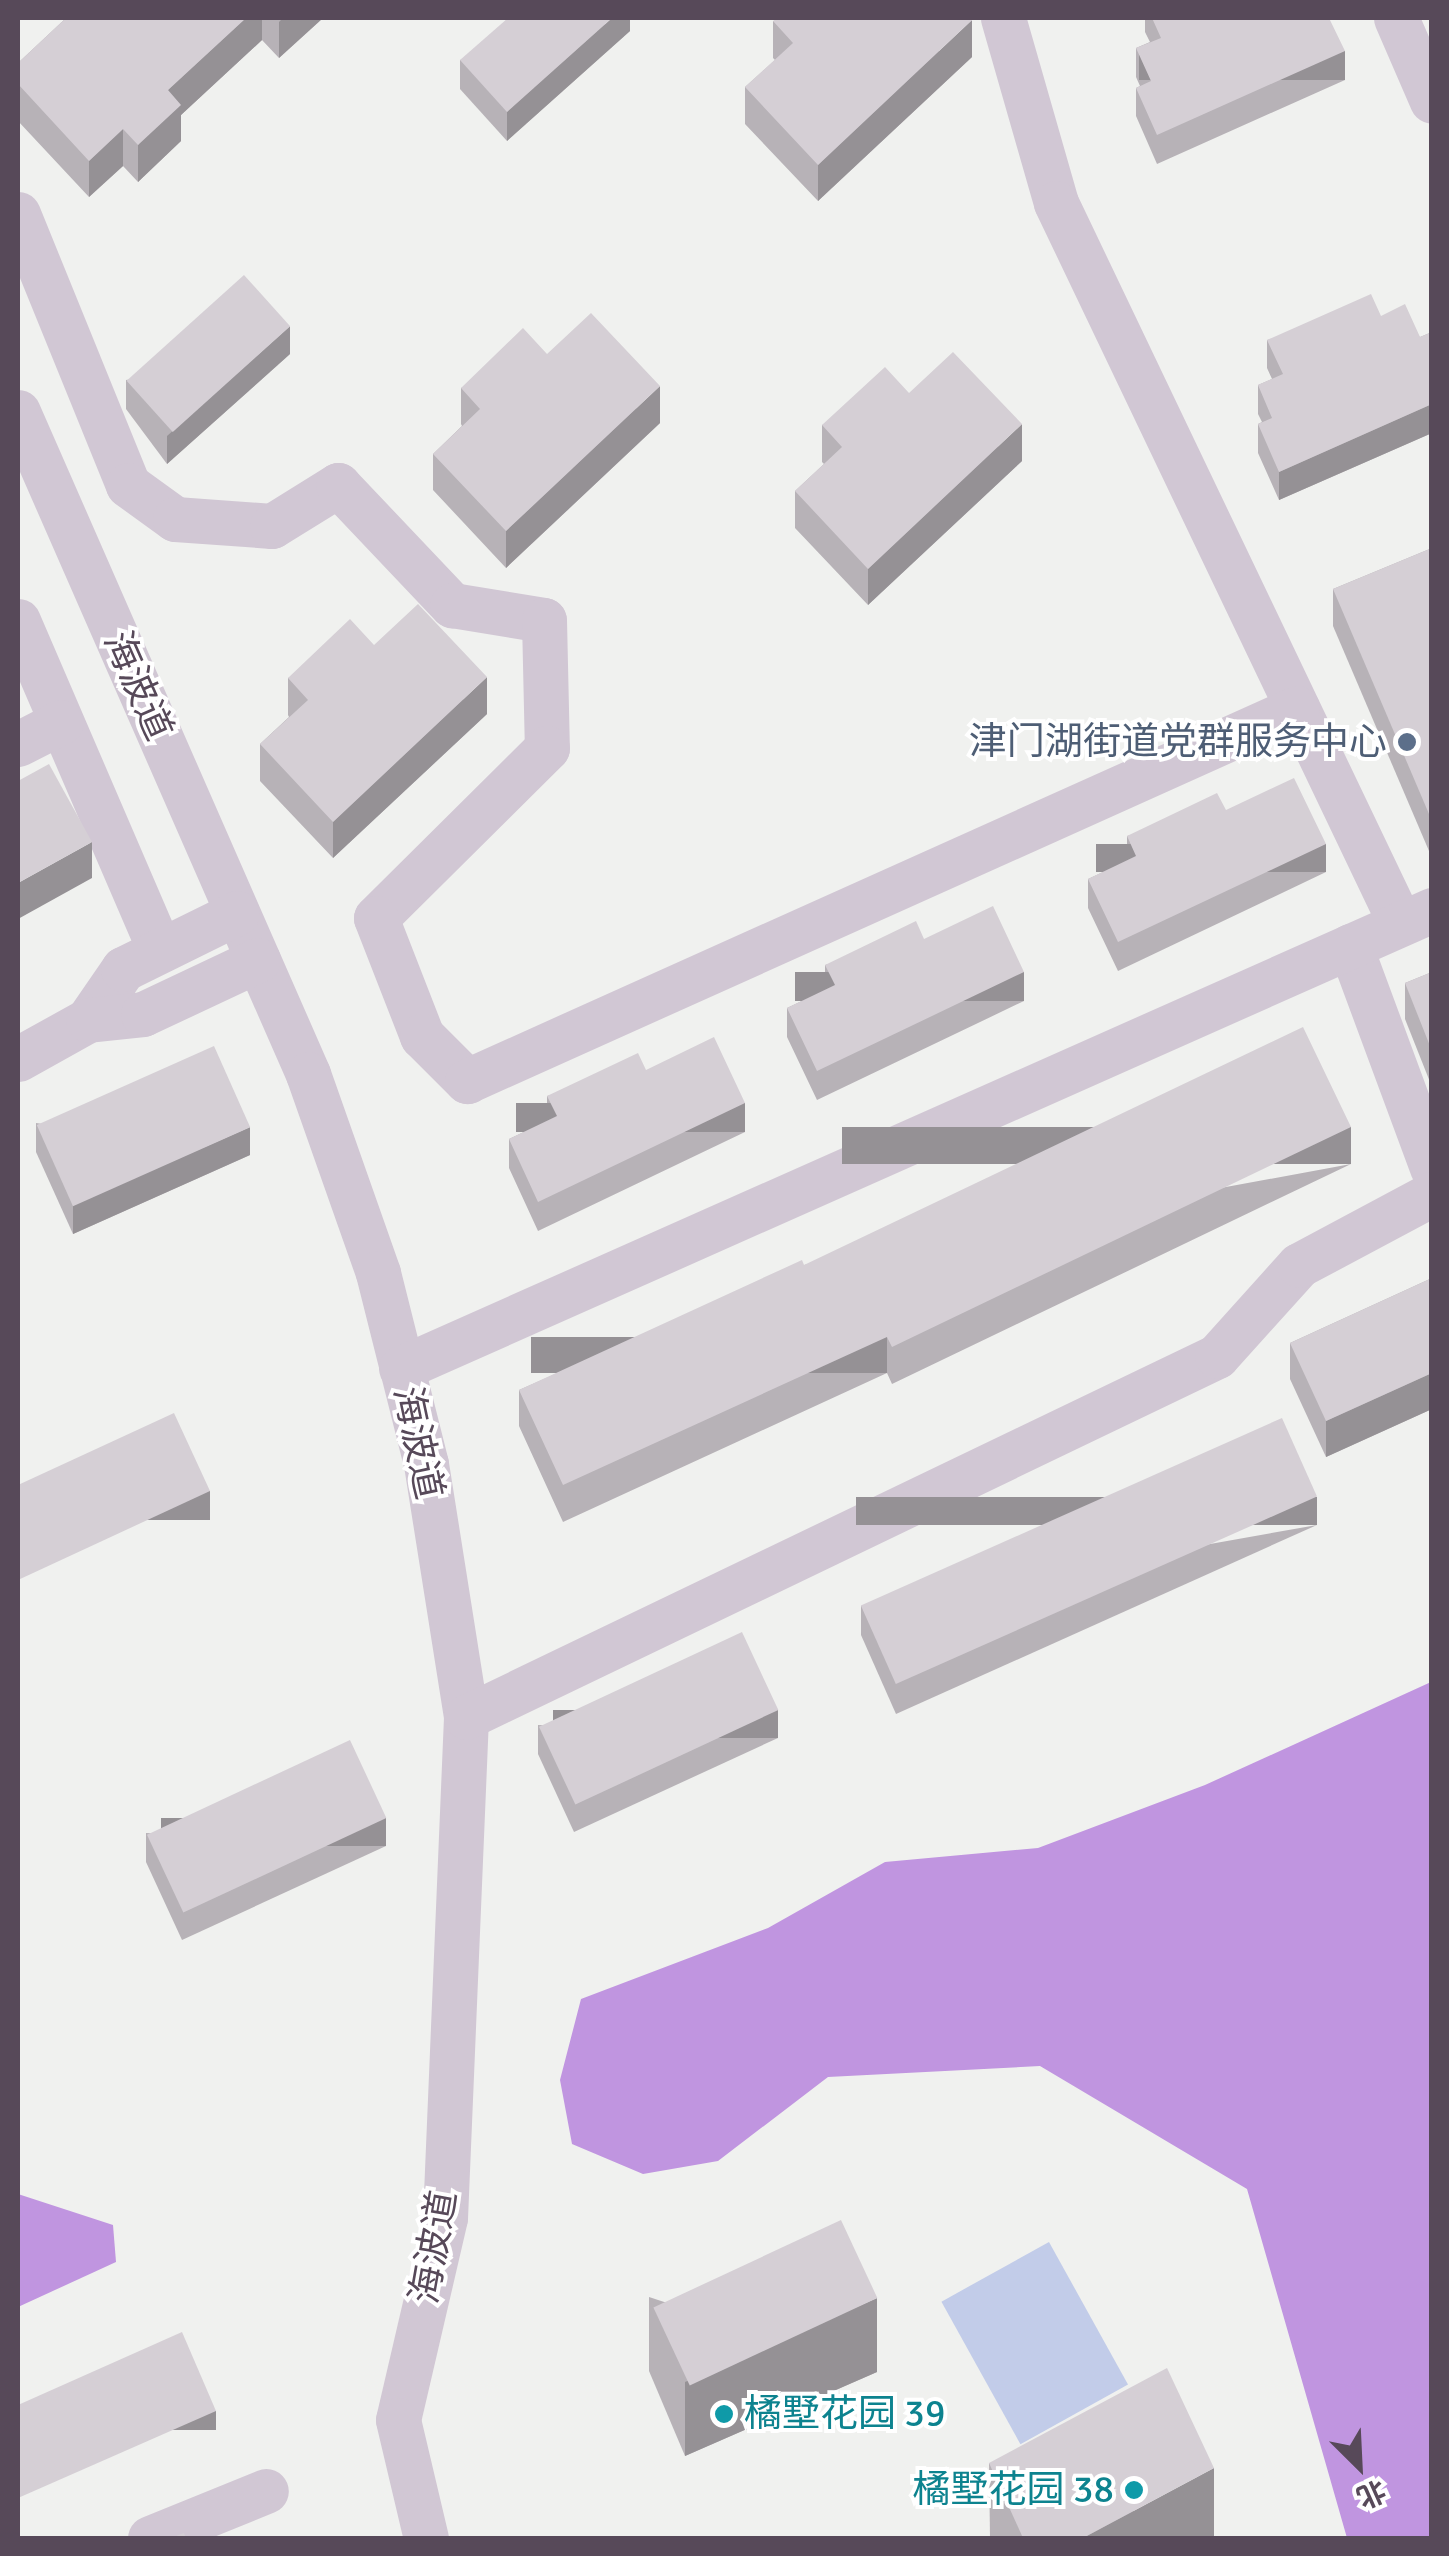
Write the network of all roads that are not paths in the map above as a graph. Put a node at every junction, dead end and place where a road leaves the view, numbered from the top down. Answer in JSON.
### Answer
{"nodes":[{"id":1,"x":1003,"y":18,"type":"edge"},
{"id":2,"x":1396,"y":18,"type":"edge"},
{"id":3,"x":1432,"y":101,"type":"edge"},
{"id":4,"x":18,"y":214,"type":"edge"},
{"id":5,"x":18,"y":412,"type":"edge"},
{"id":6,"x":18,"y":621,"type":"edge"},
{"id":7,"x":1298,"y":708,"type":"junction"},
{"id":8,"x":61,"y":722,"type":"junction"},
{"id":9,"x":18,"y":744,"type":"edge"},
{"id":10,"x":237,"y":913,"type":"junction"},
{"id":11,"x":1416,"y":916,"type":"edge"},
{"id":12,"x":1350,"y":946,"type":"junction"},
{"id":13,"x":160,"y":950,"type":"junction"},
{"id":14,"x":258,"y":960,"type":"junction"},
{"id":15,"x":88,"y":1020,"type":"junction"},
{"id":16,"x":18,"y":1059,"type":"edge"},
{"id":17,"x":1432,"y":1168,"type":"edge"},
{"id":18,"x":1432,"y":1194,"type":"edge"},
{"id":19,"x":401,"y":1368,"type":"junction"},
{"id":20,"x":466,"y":1717,"type":"junction"},
{"id":21,"x":266,"y":2491,"type":"dead end"},
{"id":22,"x":150,"y":2538,"type":"edge"},
{"id":23,"x":426,"y":2538,"type":"edge"}],
"edges":[{"from":1,"to":7,"type":"street"},
{"from":2,"to":3,"type":"street"},
{"from":4,"to":7,"type":"street"},
{"from":5,"to":10,"type":"street","name":"海波道"},
{"from":6,"to":8,"type":"street"},
{"from":7,"to":11,"type":"street"},
{"from":8,"to":9,"type":"street"},
{"from":8,"to":13,"type":"street"},
{"from":10,"to":13,"type":"street"},
{"from":10,"to":14,"type":"street","name":"海波道"},
{"from":11,"to":12,"type":"street"},
{"from":12,"to":17,"type":"street"},
{"from":12,"to":19,"type":"street"},
{"from":13,"to":15,"type":"street"},
{"from":14,"to":15,"type":"street"},
{"from":14,"to":19,"type":"street","name":"海波道"},
{"from":15,"to":16,"type":"street"},
{"from":18,"to":20,"type":"street"},
{"from":19,"to":20,"type":"street","name":"海波道"},
{"from":20,"to":23,"type":"street","name":"海波道"},
{"from":21,"to":22,"type":"street"}]}
